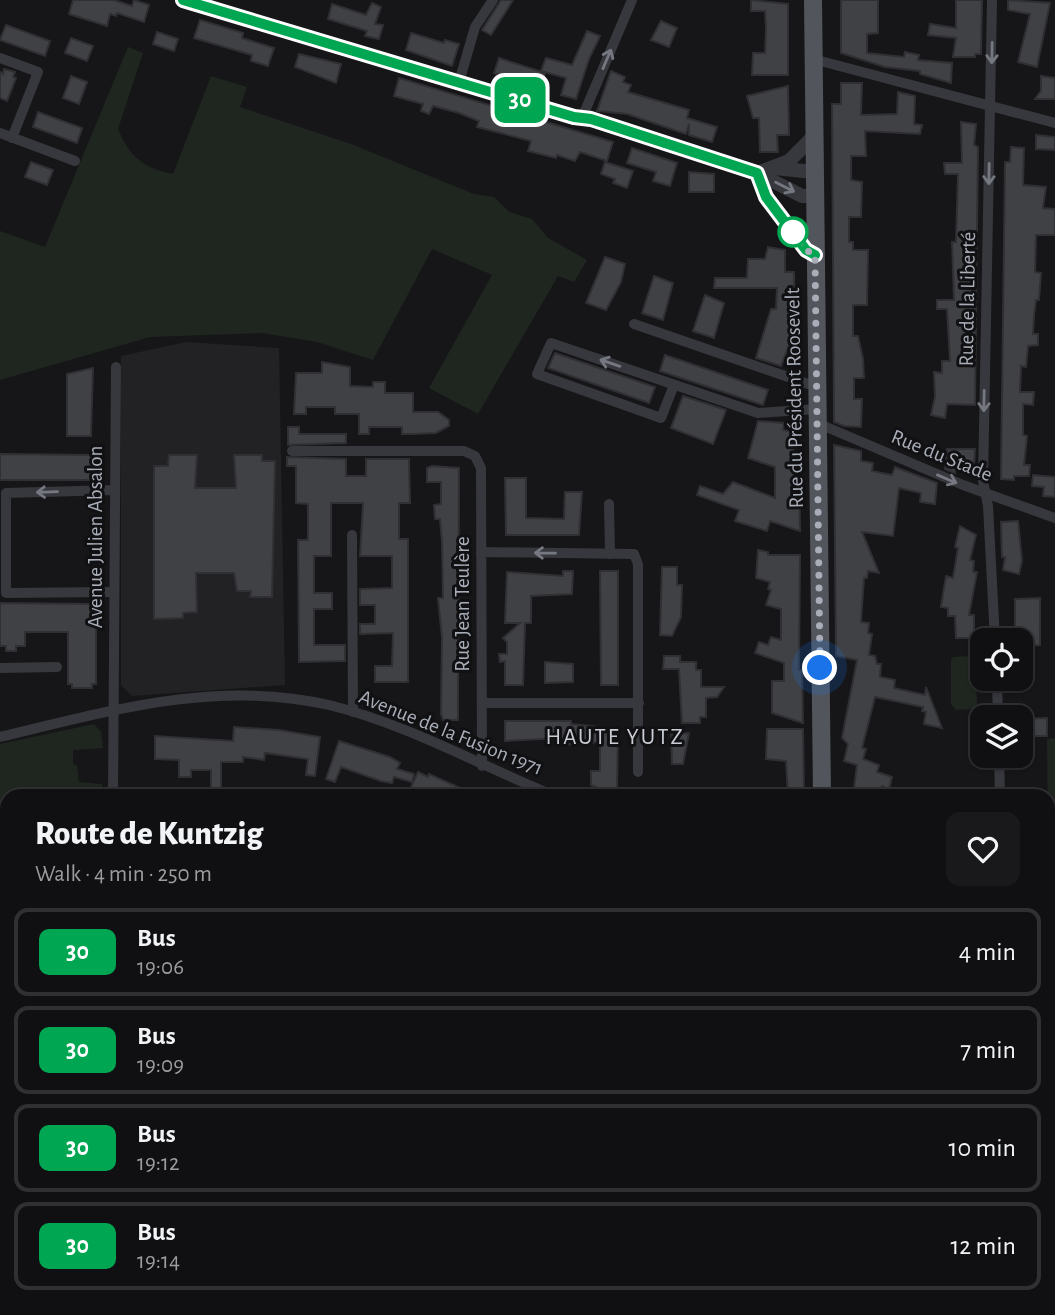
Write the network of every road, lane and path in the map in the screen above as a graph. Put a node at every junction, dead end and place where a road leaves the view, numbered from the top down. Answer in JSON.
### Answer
{"nodes":[{"id":1,"x":183,"y":0,"type":"edge"},
{"id":2,"x":493,"y":0,"type":"edge"},
{"id":3,"x":632,"y":0,"type":"edge"},
{"id":4,"x":813,"y":0,"type":"edge"},
{"id":5,"x":992,"y":0,"type":"edge"},
{"id":6,"x":0,"y":58,"type":"edge"},
{"id":7,"x":813,"y":59,"type":"junction"},
{"id":8,"x":459,"y":82,"type":"junction"},
{"id":9,"x":990,"y":106,"type":"junction"},
{"id":10,"x":582,"y":118,"type":"junction"},
{"id":11,"x":1055,"y":123,"type":"edge"},
{"id":12,"x":0,"y":133,"type":"edge"},
{"id":13,"x":814,"y":136,"type":"junction"},
{"id":14,"x":12,"y":138,"type":"junction"},
{"id":15,"x":75,"y":161,"type":"dead end"},
{"id":16,"x":774,"y":168,"type":"junction"},
{"id":17,"x":814,"y":172,"type":"junction"},
{"id":18,"x":757,"y":173,"type":"junction"},
{"id":19,"x":814,"y":196,"type":"junction"},
{"id":20,"x":815,"y":255,"type":"junction"},
{"id":21,"x":634,"y":324,"type":"dead end"},
{"id":22,"x":116,"y":367,"type":"dead end"},
{"id":23,"x":674,"y":385,"type":"junction"},
{"id":24,"x":817,"y":387,"type":"junction"},
{"id":25,"x":817,"y":416,"type":"junction"},
{"id":26,"x":292,"y":451,"type":"dead end"},
{"id":27,"x":115,"y":489,"type":"junction"},
{"id":28,"x":985,"y":493,"type":"junction"},
{"id":29,"x":609,"y":504,"type":"dead end"},
{"id":30,"x":1055,"y":518,"type":"edge"},
{"id":31,"x":352,"y":535,"type":"dead end"},
{"id":32,"x":481,"y":552,"type":"junction"},
{"id":33,"x":610,"y":554,"type":"junction"},
{"id":34,"x":114,"y":592,"type":"junction"},
{"id":35,"x":3,"y":593,"type":"edge"},
{"id":36,"x":994,"y":628,"type":"edge"},
{"id":37,"x":57,"y":667,"type":"dead end"},
{"id":38,"x":0,"y":668,"type":"edge"},
{"id":39,"x":482,"y":703,"type":"junction"},
{"id":40,"x":639,"y":703,"type":"junction"},
{"id":41,"x":113,"y":708,"type":"junction"},
{"id":42,"x":353,"y":712,"type":"junction"},
{"id":43,"x":0,"y":737,"type":"edge"},
{"id":44,"x":482,"y":766,"type":"junction"},
{"id":45,"x":999,"y":768,"type":"edge"},
{"id":46,"x":638,"y":772,"type":"dead end"},
{"id":47,"x":113,"y":789,"type":"edge"},
{"id":48,"x":538,"y":789,"type":"edge"},
{"id":49,"x":822,"y":789,"type":"edge"},
{"id":50,"x":1000,"y":789,"type":"edge"}],
"edges":[{"from":1,"to":8,"type":"street"},
{"from":2,"to":8,"type":"street"},
{"from":10,"to":3,"type":"street","one_way":true},
{"from":4,"to":7,"type":"main road","name":"Rue du Président Roosevelt"},
{"from":5,"to":9,"type":"street","name":"Rue de la Liberté","one_way":true},
{"from":6,"to":14,"type":"street"},
{"from":7,"to":9,"type":"street"},
{"from":7,"to":13,"type":"main road","name":"Rue du Président Roosevelt"},
{"from":8,"to":10,"type":"street"},
{"from":9,"to":11,"type":"street"},
{"from":9,"to":28,"type":"street","name":"Rue de la Liberté","one_way":true},
{"from":10,"to":18,"type":"street"},
{"from":12,"to":14,"type":"street"},
{"from":13,"to":16,"type":"street"},
{"from":13,"to":17,"type":"main road","name":"Rue du Président Roosevelt"},
{"from":14,"to":15,"type":"street"},
{"from":16,"to":17,"type":"street"},
{"from":16,"to":18,"type":"street"},
{"from":17,"to":19,"type":"main road","name":"Rue du Président Roosevelt"},
{"from":18,"to":19,"type":"street","one_way":true},
{"from":18,"to":20,"type":"street"},
{"from":19,"to":20,"type":"main road","name":"Rue du Président Roosevelt"},
{"from":20,"to":24,"type":"main road","name":"Rue du Président Roosevelt"},
{"from":21,"to":24,"type":"street"},
{"from":22,"to":27,"type":"street","name":"Avenue Julien Absalon"},
{"from":23,"to":23,"type":"street","one_way":true},
{"from":23,"to":25,"type":"street"},
{"from":24,"to":25,"type":"main road","name":"Rue du Président Roosevelt"},
{"from":25,"to":28,"type":"street","name":"Rue du Stade","one_way":true},
{"from":25,"to":49,"type":"main road","name":"Rue du Président Roosevelt"},
{"from":26,"to":32,"type":"street","name":"Rue Jean Teulère"},
{"from":27,"to":34,"type":"street","name":"Avenue Julien Absalon"},
{"from":27,"to":35,"type":"street","one_way":true},
{"from":28,"to":30,"type":"street","name":"Rue du Stade"},
{"from":28,"to":36,"type":"street","name":"Rue de la Liberté"},
{"from":29,"to":33,"type":"street"},
{"from":31,"to":42,"type":"street"},
{"from":33,"to":32,"type":"street","one_way":true},
{"from":32,"to":39,"type":"street","name":"Rue Jean Teulère"},
{"from":33,"to":40,"type":"street"},
{"from":34,"to":35,"type":"street"},
{"from":34,"to":41,"type":"street","name":"Avenue Julien Absalon"},
{"from":37,"to":38,"type":"street"},
{"from":39,"to":40,"type":"street"},
{"from":39,"to":44,"type":"street","name":"Rue Jean Teulère"},
{"from":40,"to":46,"type":"street"},
{"from":41,"to":42,"type":"street","name":"Avenue de la Fusion 1971"},
{"from":41,"to":43,"type":"street","name":"Avenue de la Fusion 1971"},
{"from":41,"to":47,"type":"street","name":"Avenue Julien Absalon"},
{"from":42,"to":44,"type":"street","name":"Avenue de la Fusion 1971"},
{"from":44,"to":48,"type":"street","name":"Avenue de la Fusion 1971"},
{"from":45,"to":50,"type":"street"}]}
